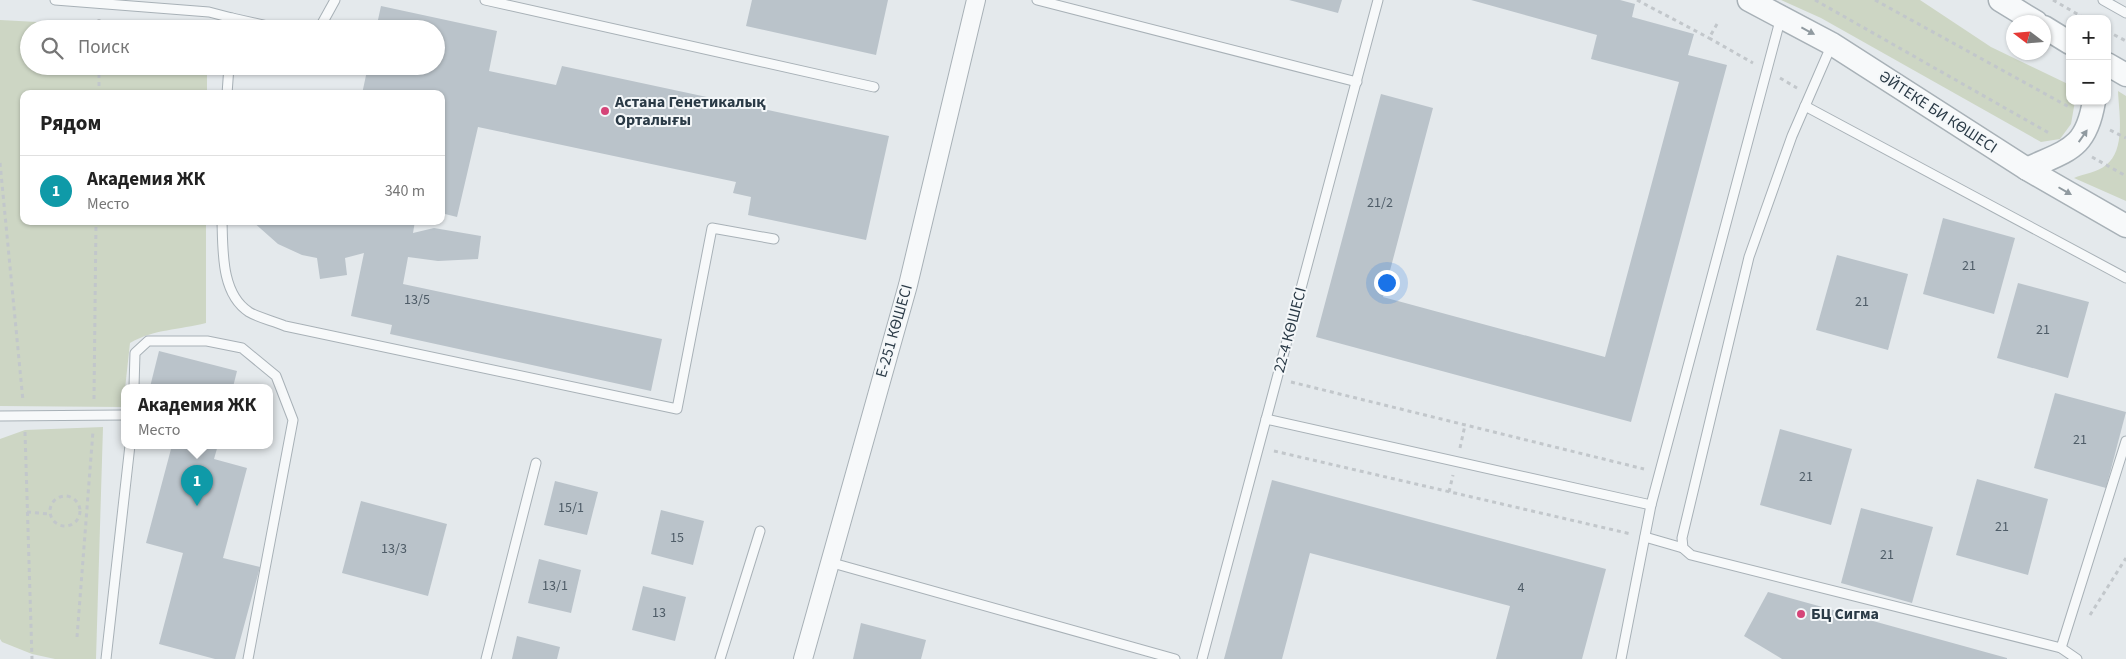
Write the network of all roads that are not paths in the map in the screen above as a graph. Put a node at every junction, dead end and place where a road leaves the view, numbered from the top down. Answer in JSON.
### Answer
{"nodes":[{"id":1,"x":54,"y":0,"type":"edge"},
{"id":2,"x":335,"y":0,"type":"edge"},
{"id":3,"x":485,"y":0,"type":"edge"},
{"id":4,"x":976,"y":0,"type":"edge"},
{"id":5,"x":1037,"y":0,"type":"edge"},
{"id":6,"x":1378,"y":0,"type":"edge"},
{"id":7,"x":1749,"y":0,"type":"edge"},
{"id":8,"x":2000,"y":0,"type":"edge"},
{"id":9,"x":2103,"y":0,"type":"edge"},
{"id":10,"x":99,"y":1,"type":"edge"},
{"id":11,"x":2126,"y":13,"type":"edge"},
{"id":12,"x":2025,"y":15,"type":"edge"},
{"id":13,"x":1781,"y":17,"type":"junction"},
{"id":14,"x":232,"y":18,"type":"joint"},
{"id":15,"x":241,"y":20,"type":"edge"},
{"id":16,"x":324,"y":20,"type":"edge"},
{"id":17,"x":2051,"y":31,"type":"edge"},
{"id":18,"x":2066,"y":41,"type":"edge"},
{"id":19,"x":1832,"y":44,"type":"junction"},
{"id":20,"x":2111,"y":66,"type":"edge"},
{"id":21,"x":228,"y":75,"type":"edge"},
{"id":22,"x":2126,"y":75,"type":"edge"},
{"id":23,"x":1357,"y":82,"type":"junction"},
{"id":24,"x":874,"y":87,"type":"dead end"},
{"id":25,"x":227,"y":90,"type":"edge"},
{"id":26,"x":1805,"y":106,"type":"junction"},
{"id":27,"x":2093,"y":110,"type":"edge"},
{"id":28,"x":2027,"y":169,"type":"junction"},
{"id":29,"x":222,"y":225,"type":"edge"},
{"id":30,"x":2126,"y":226,"type":"edge"},
{"id":31,"x":774,"y":239,"type":"dead end"},
{"id":32,"x":2126,"y":278,"type":"edge"},
{"id":33,"x":134,"y":384,"type":"edge"},
{"id":34,"x":121,"y":415,"type":"edge"},
{"id":35,"x":0,"y":416,"type":"edge"},
{"id":36,"x":1266,"y":419,"type":"junction"},
{"id":37,"x":2126,"y":443,"type":"edge"},
{"id":38,"x":130,"y":449,"type":"edge"},
{"id":39,"x":536,"y":463,"type":"dead end"},
{"id":40,"x":1651,"y":505,"type":"junction"},
{"id":41,"x":760,"y":531,"type":"dead end"},
{"id":42,"x":1645,"y":538,"type":"junction"},
{"id":43,"x":1683,"y":548,"type":"junction"},
{"id":44,"x":829,"y":562,"type":"junction"},
{"id":45,"x":2061,"y":648,"type":"junction"},
{"id":46,"x":107,"y":659,"type":"edge"},
{"id":47,"x":248,"y":659,"type":"edge"},
{"id":48,"x":486,"y":659,"type":"edge"},
{"id":49,"x":720,"y":659,"type":"edge"},
{"id":50,"x":803,"y":659,"type":"edge"},
{"id":51,"x":1175,"y":659,"type":"edge"},
{"id":52,"x":1202,"y":659,"type":"edge"},
{"id":53,"x":1621,"y":659,"type":"edge"},
{"id":54,"x":2077,"y":659,"type":"edge"}],
"edges":[{"from":1,"to":10,"type":"lane"},
{"from":2,"to":16,"type":"lane"},
{"from":3,"to":24,"type":"lane"},
{"from":4,"to":44,"type":"street","name":"Е-251 КӨШЕСІ"},
{"from":5,"to":23,"type":"lane"},
{"from":6,"to":23,"type":"lane","name":"22-4 КӨШЕСІ"},
{"from":7,"to":13,"type":"street","name":"ӘЙТЕКЕ БИ КӨШЕСІ"},
{"from":8,"to":12,"type":"street"},
{"from":9,"to":11,"type":"lane"},
{"from":10,"to":14,"type":"lane"},
{"from":13,"to":19,"type":"street","name":"ӘЙТЕКЕ БИ КӨШЕСІ","one_way":true},
{"from":13,"to":40,"type":"lane"},
{"from":14,"to":15,"type":"lane"},
{"from":17,"to":18,"type":"street"},
{"from":19,"to":26,"type":"lane"},
{"from":19,"to":28,"type":"street","name":"ӘЙТЕКЕ БИ КӨШЕСІ"},
{"from":20,"to":22,"type":"street"},
{"from":21,"to":25,"type":"lane"},
{"from":23,"to":36,"type":"lane","name":"22-4 КӨШЕСІ"},
{"from":26,"to":32,"type":"lane"},
{"from":26,"to":43,"type":"lane"},
{"from":28,"to":27,"type":"street","one_way":true},
{"from":28,"to":30,"type":"street","name":"ӘЙТЕКЕ БИ КӨШЕСІ","one_way":true},
{"from":29,"to":31,"type":"lane"},
{"from":33,"to":47,"type":"lane"},
{"from":34,"to":35,"type":"lane"},
{"from":36,"to":40,"type":"lane"},
{"from":36,"to":52,"type":"lane","name":"22-4 КӨШЕСІ"},
{"from":37,"to":45,"type":"lane"},
{"from":38,"to":46,"type":"lane"},
{"from":39,"to":48,"type":"lane"},
{"from":40,"to":42,"type":"lane"},
{"from":41,"to":49,"type":"lane"},
{"from":42,"to":43,"type":"lane"},
{"from":42,"to":53,"type":"lane"},
{"from":43,"to":45,"type":"lane"},
{"from":44,"to":50,"type":"street","name":"Е-251 КӨШЕСІ"},
{"from":44,"to":51,"type":"lane"},
{"from":45,"to":54,"type":"lane"}]}
